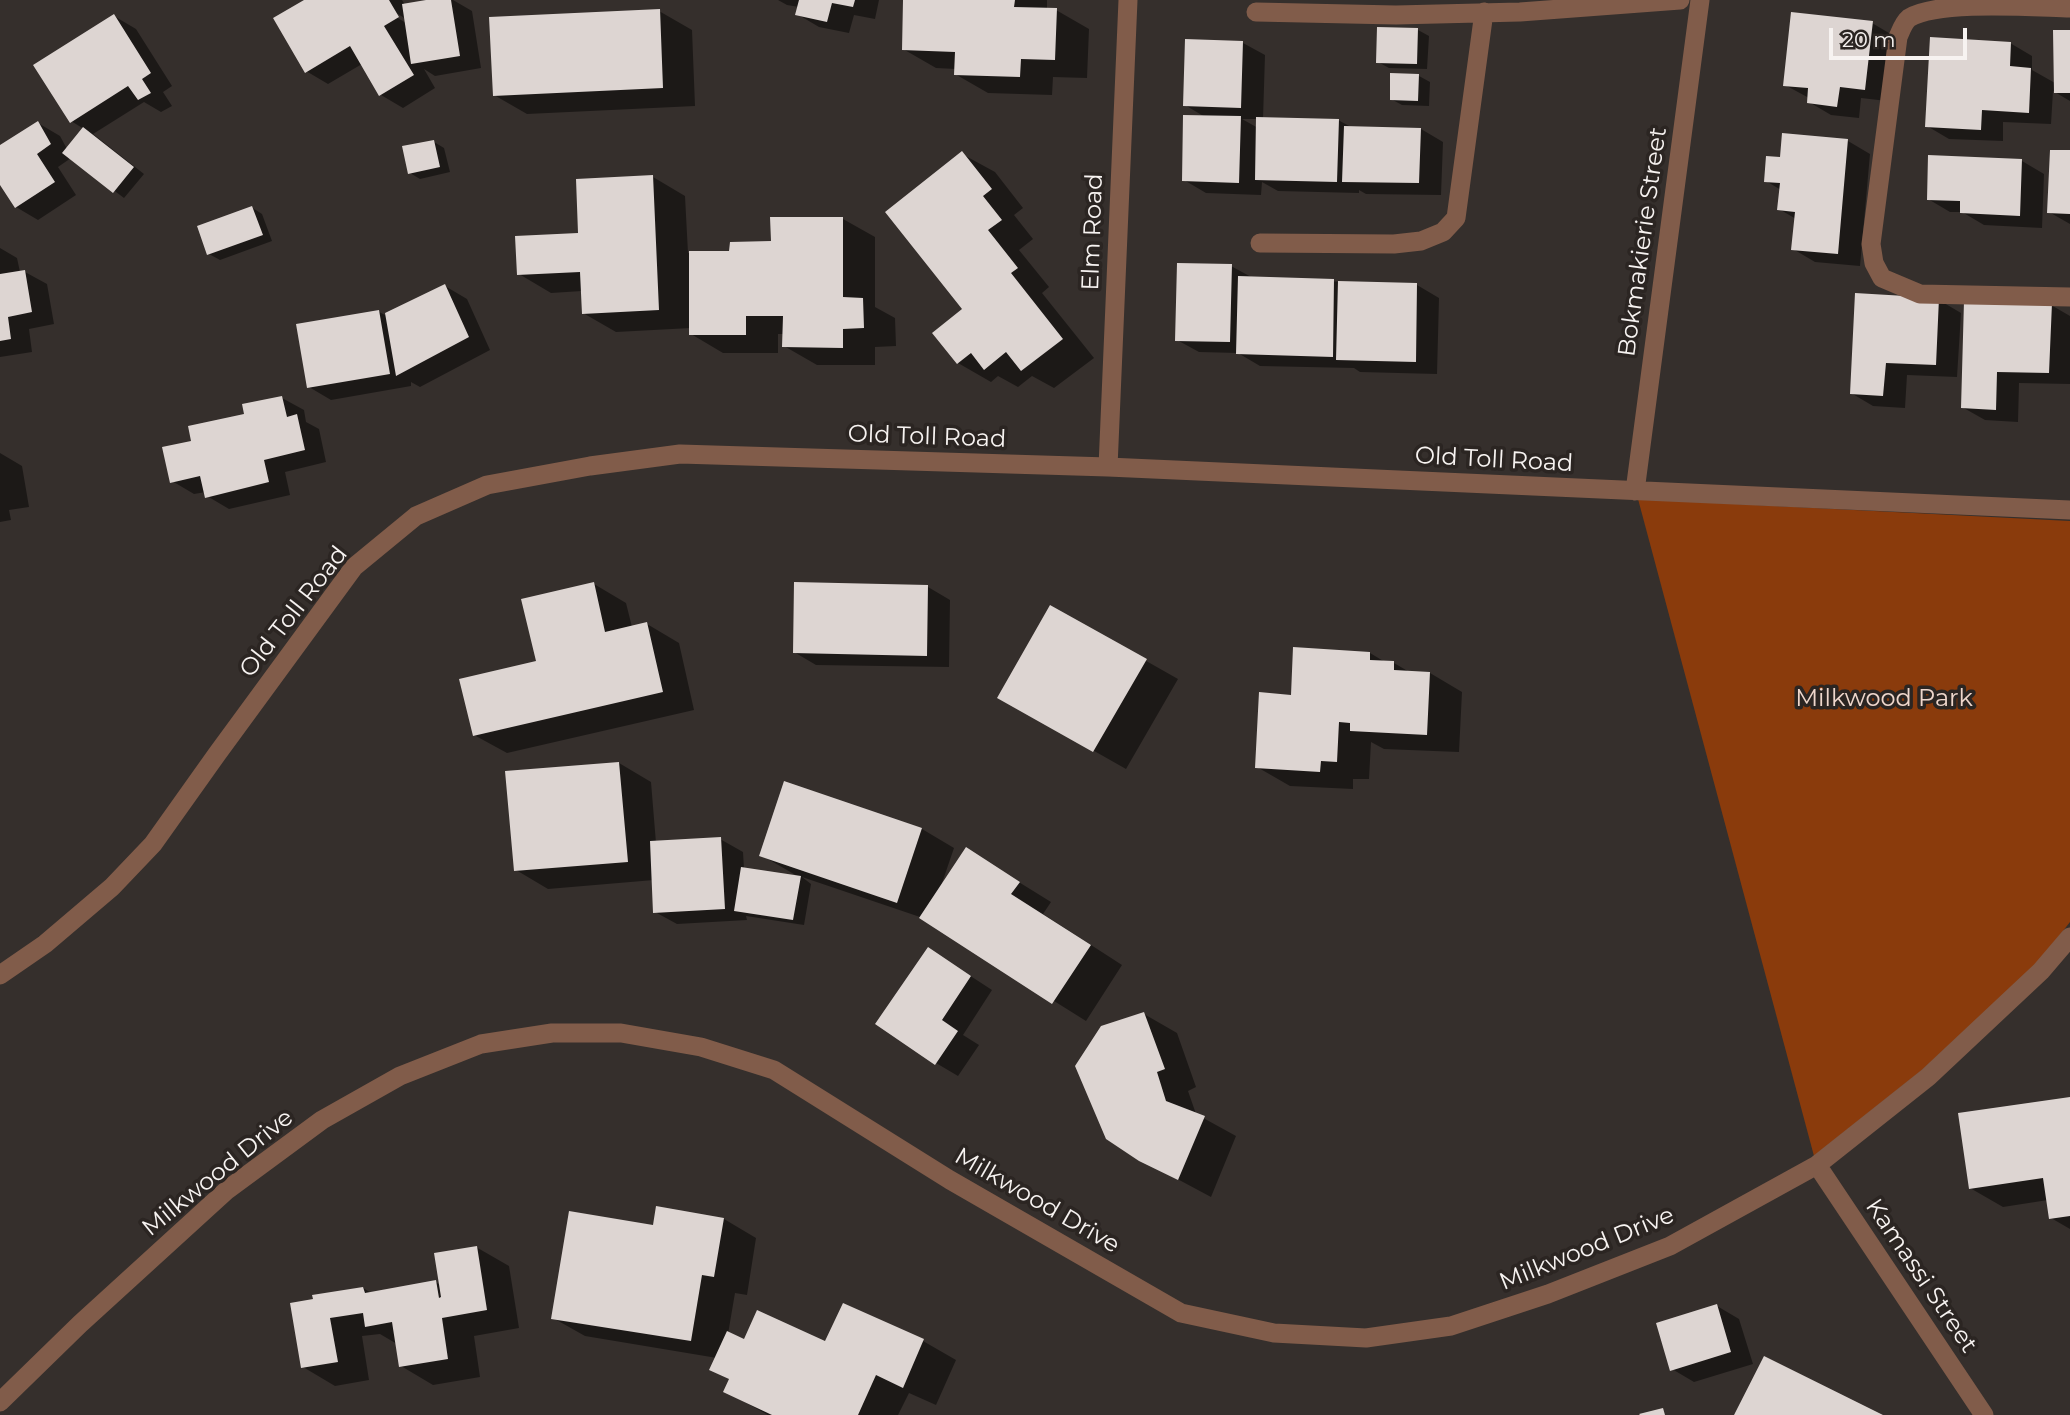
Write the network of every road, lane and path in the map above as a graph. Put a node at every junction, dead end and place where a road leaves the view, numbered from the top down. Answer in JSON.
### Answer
{"nodes":[{"id":1,"x":1128,"y":0,"type":"edge"},
{"id":2,"x":1680,"y":0,"type":"edge"},
{"id":3,"x":1700,"y":0,"type":"edge"},
{"id":4,"x":2070,"y":8,"type":"edge"},
{"id":5,"x":1256,"y":12,"type":"dead end"},
{"id":6,"x":1484,"y":12,"type":"junction"},
{"id":7,"x":1260,"y":243,"type":"dead end"},
{"id":8,"x":2070,"y":297,"type":"edge"},
{"id":9,"x":1108,"y":467,"type":"junction"},
{"id":10,"x":1635,"y":491,"type":"junction"},
{"id":11,"x":2070,"y":510,"type":"edge"},
{"id":12,"x":2070,"y":936,"type":"edge"},
{"id":13,"x":0,"y":975,"type":"edge"},
{"id":14,"x":1817,"y":1165,"type":"junction"},
{"id":15,"x":0,"y":1402,"type":"edge"},
{"id":16,"x":1984,"y":1415,"type":"edge"}],
"edges":[{"from":1,"to":9,"type":"street","name":"Elm Road"},
{"from":2,"to":6,"type":"street"},
{"from":3,"to":10,"type":"street","name":"Bokmakierie Street"},
{"from":4,"to":8,"type":"street"},
{"from":5,"to":6,"type":"street"},
{"from":6,"to":7,"type":"street"},
{"from":9,"to":10,"type":"street","name":"Old Toll Road"},
{"from":9,"to":13,"type":"street","name":"Old Toll Road"},
{"from":10,"to":11,"type":"street","name":"Old Toll Road"},
{"from":12,"to":14,"type":"street","name":"Milkwood Drive"},
{"from":14,"to":15,"type":"street","name":"Milkwood Drive"},
{"from":14,"to":16,"type":"street","name":"Kamassi Street"}]}
